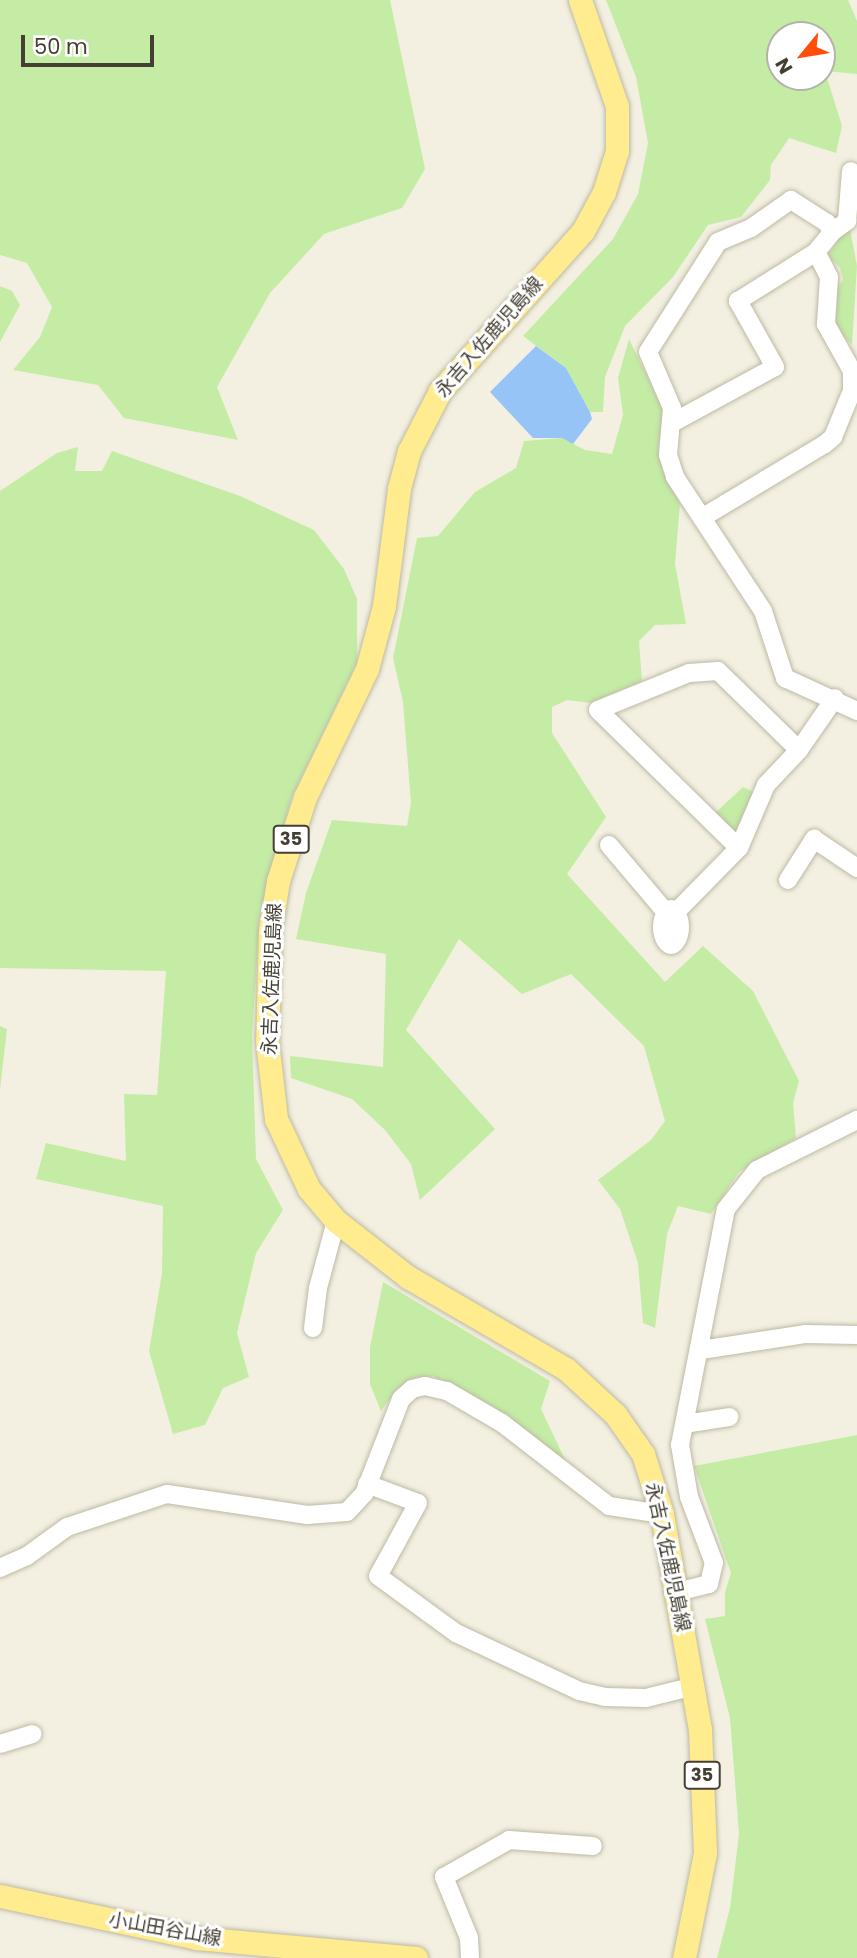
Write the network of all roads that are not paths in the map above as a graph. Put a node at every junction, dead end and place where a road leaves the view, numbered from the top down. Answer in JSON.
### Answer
{"nodes":[{"id":1,"x":580,"y":0,"type":"edge"},
{"id":2,"x":851,"y":171,"type":"dead end"},
{"id":3,"x":832,"y":232,"type":"junction"},
{"id":4,"x":816,"y":252,"type":"junction"},
{"id":5,"x":672,"y":423,"type":"junction"},
{"id":6,"x":705,"y":516,"type":"junction"},
{"id":7,"x":835,"y":698,"type":"junction"},
{"id":8,"x":857,"y":711,"type":"edge"},
{"id":9,"x":799,"y":750,"type":"junction"},
{"id":10,"x":609,"y":845,"type":"dead end"},
{"id":11,"x":739,"y":848,"type":"junction"},
{"id":12,"x":857,"y":868,"type":"edge"},
{"id":13,"x":788,"y":880,"type":"dead end"},
{"id":14,"x":857,"y":1119,"type":"edge"},
{"id":15,"x":335,"y":1221,"type":"junction"},
{"id":16,"x":313,"y":1328,"type":"dead end"},
{"id":17,"x":857,"y":1335,"type":"edge"},
{"id":18,"x":701,"y":1350,"type":"junction"},
{"id":19,"x":729,"y":1417,"type":"dead end"},
{"id":20,"x":685,"y":1424,"type":"junction"},
{"id":21,"x":367,"y":1484,"type":"junction"},
{"id":22,"x":662,"y":1514,"type":"junction"},
{"id":23,"x":0,"y":1569,"type":"edge"},
{"id":24,"x":673,"y":1593,"type":"junction"},
{"id":25,"x":694,"y":1686,"type":"junction"},
{"id":26,"x":32,"y":1734,"type":"dead end"},
{"id":27,"x":0,"y":1744,"type":"edge"},
{"id":28,"x":593,"y":1846,"type":"dead end"},
{"id":29,"x":0,"y":1896,"type":"edge"},
{"id":30,"x":416,"y":1958,"type":"edge"},
{"id":31,"x":470,"y":1958,"type":"edge"},
{"id":32,"x":684,"y":1958,"type":"edge"}],
"edges":[{"from":1,"to":15,"type":"main road","name":"永吉入佐鹿児島線","number":"35"},
{"from":2,"to":3,"type":"street"},
{"from":3,"to":4,"type":"street"},
{"from":3,"to":5,"type":"street"},
{"from":4,"to":5,"type":"street"},
{"from":4,"to":6,"type":"street"},
{"from":5,"to":6,"type":"street"},
{"from":6,"to":7,"type":"street"},
{"from":7,"to":8,"type":"street"},
{"from":7,"to":9,"type":"street"},
{"from":9,"to":11,"type":"street"},
{"from":9,"to":11,"type":"street"},
{"from":10,"to":11,"type":"street"},
{"from":12,"to":13,"type":"street"},
{"from":14,"to":18,"type":"street"},
{"from":15,"to":16,"type":"street"},
{"from":15,"to":22,"type":"main road","name":"永吉入佐鹿児島線","number":"35"},
{"from":17,"to":18,"type":"street"},
{"from":18,"to":20,"type":"street"},
{"from":19,"to":20,"type":"street"},
{"from":20,"to":24,"type":"street"},
{"from":21,"to":22,"type":"street"},
{"from":21,"to":23,"type":"street"},
{"from":21,"to":25,"type":"street"},
{"from":22,"to":24,"type":"main road","name":"永吉入佐鹿児島線","number":"35"},
{"from":24,"to":25,"type":"main road","name":"永吉入佐鹿児島線","number":"35"},
{"from":25,"to":32,"type":"main road","name":"永吉入佐鹿児島線","number":"35"},
{"from":26,"to":27,"type":"street"},
{"from":28,"to":31,"type":"street"},
{"from":29,"to":30,"type":"main road","name":"小山田谷山線"}]}
